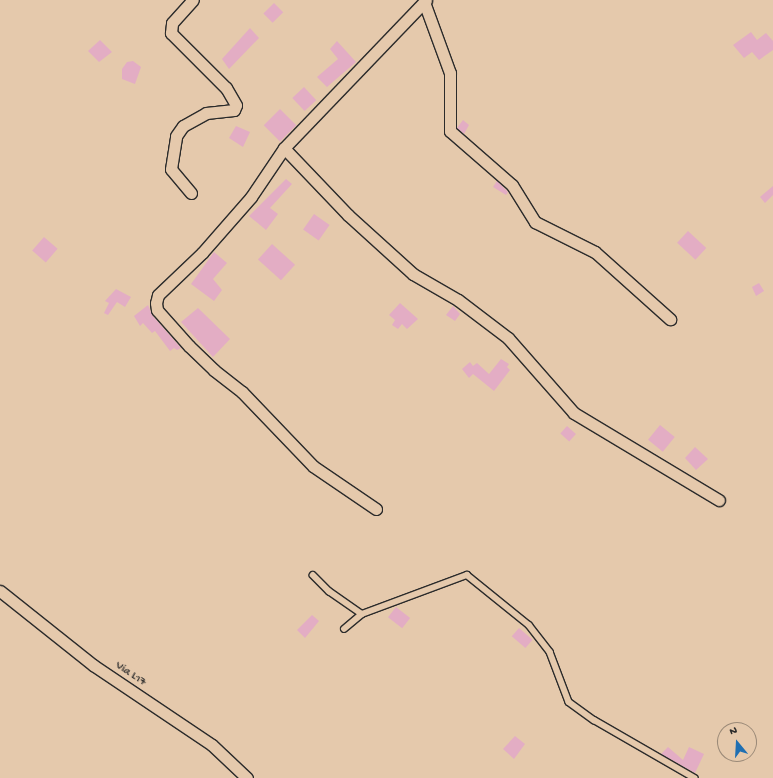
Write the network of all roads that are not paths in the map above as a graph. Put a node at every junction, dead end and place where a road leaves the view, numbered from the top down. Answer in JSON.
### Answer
{"nodes":[{"id":1,"x":193,"y":0,"type":"edge"},
{"id":2,"x":425,"y":1,"type":"edge"},
{"id":3,"x":284,"y":148,"type":"junction"},
{"id":4,"x":191,"y":193,"type":"dead end"},
{"id":5,"x":670,"y":320,"type":"dead end"},
{"id":6,"x":718,"y":500,"type":"dead end"},
{"id":7,"x":376,"y":509,"type":"dead end"},
{"id":8,"x":313,"y":575,"type":"dead end"},
{"id":9,"x":0,"y":592,"type":"edge"},
{"id":10,"x":362,"y":614,"type":"junction"},
{"id":11,"x":344,"y":629,"type":"dead end"},
{"id":12,"x":247,"y":778,"type":"edge"},
{"id":13,"x":695,"y":778,"type":"edge"}],
"edges":[{"from":1,"to":4,"type":"street"},
{"from":2,"to":3,"type":"street"},
{"from":2,"to":5,"type":"street"},
{"from":3,"to":6,"type":"street"},
{"from":3,"to":7,"type":"street"},
{"from":8,"to":10,"type":"lane"},
{"from":9,"to":12,"type":"street","name":"Via L17"},
{"from":10,"to":11,"type":"lane"},
{"from":10,"to":13,"type":"lane"}]}
